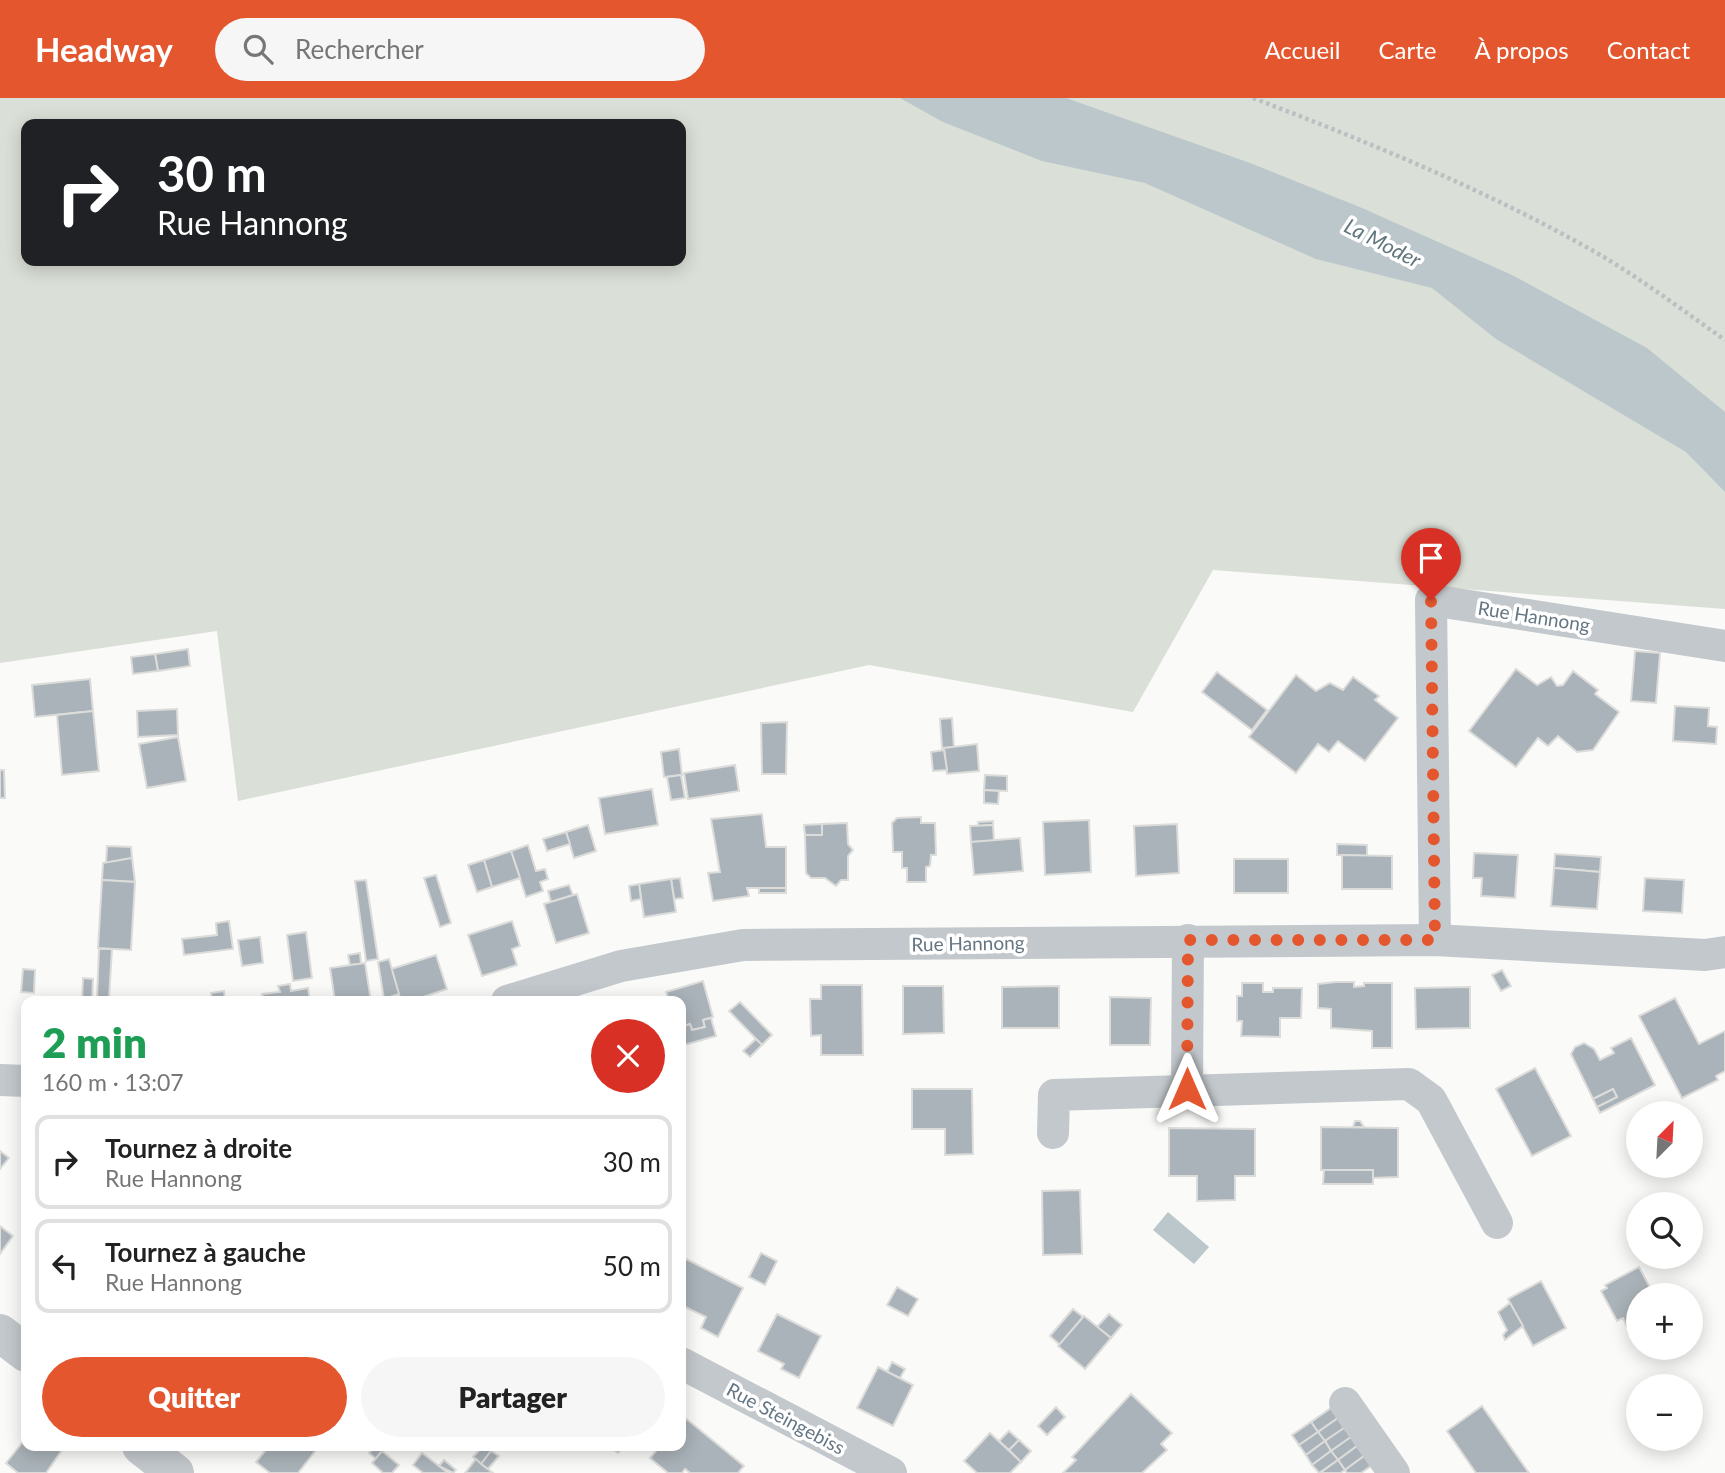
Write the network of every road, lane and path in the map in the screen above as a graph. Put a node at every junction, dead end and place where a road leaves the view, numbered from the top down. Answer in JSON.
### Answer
{"nodes":[{"id":1,"x":1253,"y":98,"type":"edge"},
{"id":2,"x":1725,"y":340,"type":"edge"},
{"id":3,"x":1725,"y":646,"type":"edge"},
{"id":4,"x":1188,"y":940,"type":"junction"},
{"id":5,"x":1435,"y":940,"type":"junction"},
{"id":6,"x":1725,"y":952,"type":"edge"},
{"id":7,"x":524,"y":996,"type":"edge"},
{"id":8,"x":0,"y":1080,"type":"edge"},
{"id":9,"x":21,"y":1082,"type":"edge"},
{"id":10,"x":1187,"y":1089,"type":"junction"},
{"id":11,"x":1053,"y":1133,"type":"dead end"},
{"id":12,"x":1497,"y":1223,"type":"dead end"},
{"id":13,"x":686,"y":1366,"type":"edge"},
{"id":14,"x":1345,"y":1403,"type":"dead end"},
{"id":15,"x":147,"y":1451,"type":"edge"},
{"id":16,"x":175,"y":1473,"type":"edge"},
{"id":17,"x":891,"y":1473,"type":"edge"},
{"id":18,"x":1394,"y":1473,"type":"edge"}],
"edges":[{"from":1,"to":2,"type":"path"},
{"from":3,"to":5,"type":"street","name":"Rue Hannong"},
{"from":4,"to":5,"type":"street","name":"Rue Hannong"},
{"from":4,"to":7,"type":"street","name":"Rue Hannong"},
{"from":4,"to":10,"type":"street"},
{"from":5,"to":6,"type":"street","name":"Rue Hannong"},
{"from":8,"to":9,"type":"street"},
{"from":10,"to":11,"type":"street"},
{"from":10,"to":12,"type":"street"},
{"from":13,"to":17,"type":"street","name":"Rue Steingebiss"},
{"from":14,"to":18,"type":"street"},
{"from":15,"to":16,"type":"street"}]}
